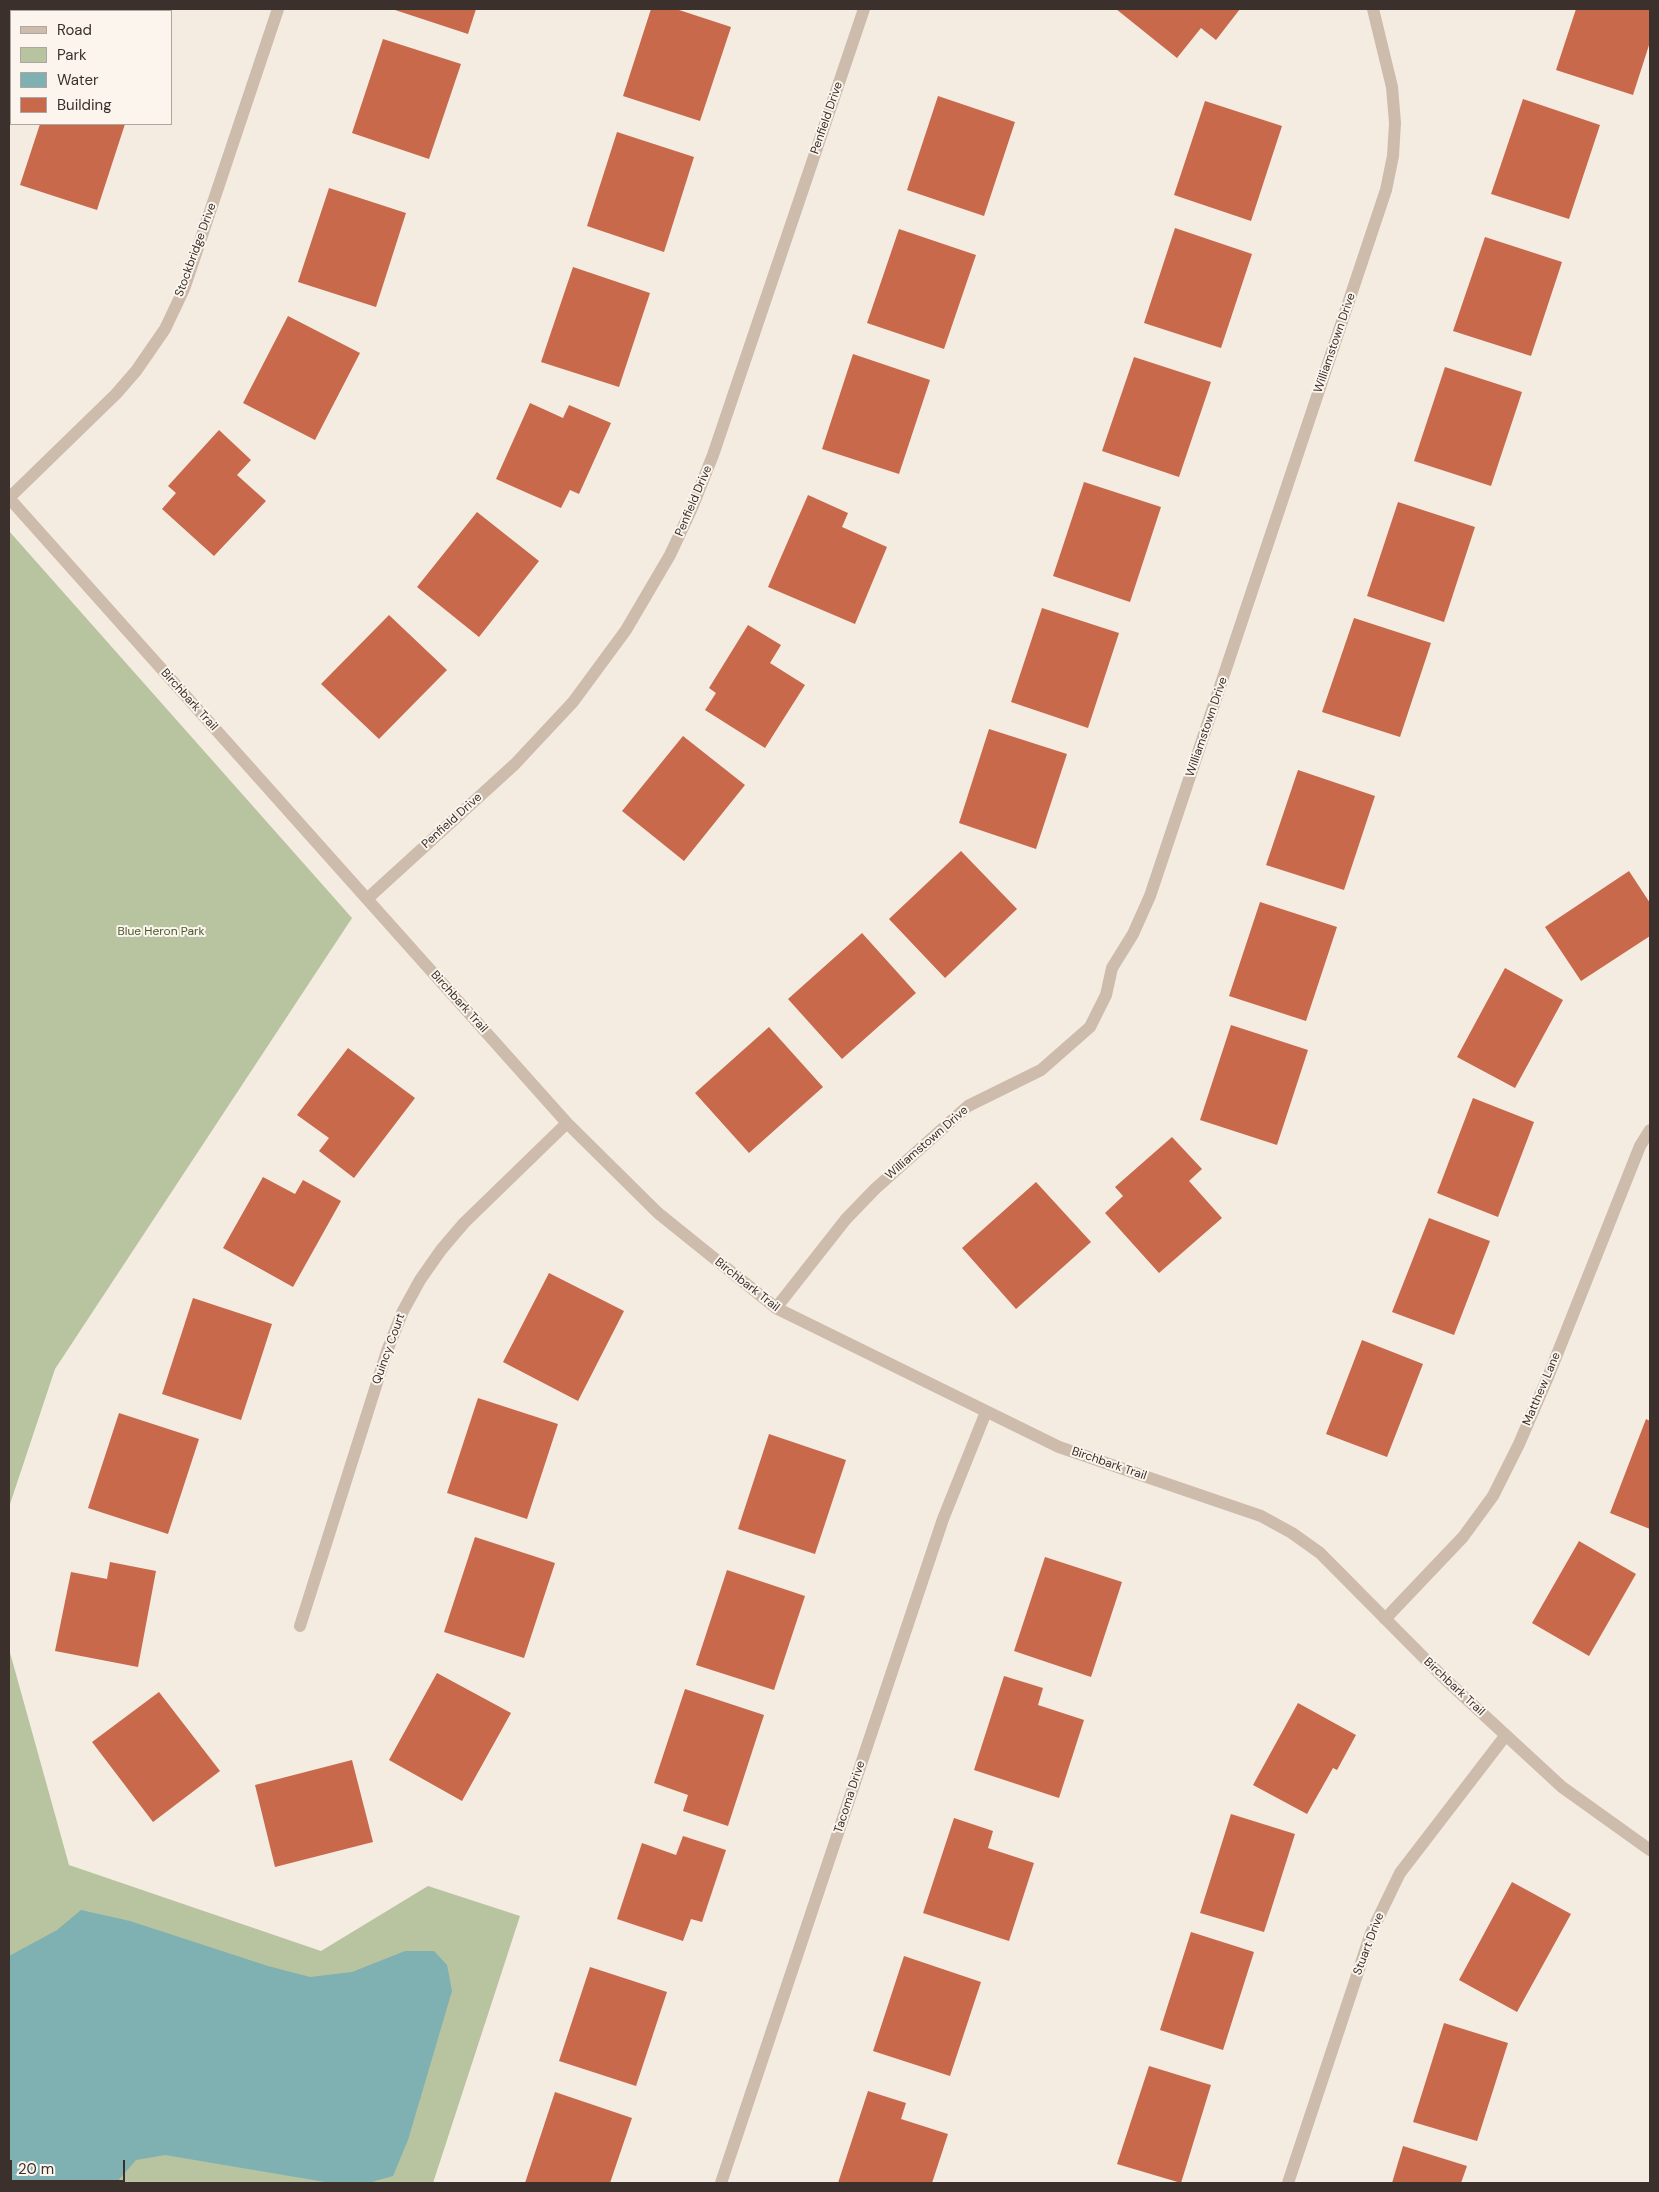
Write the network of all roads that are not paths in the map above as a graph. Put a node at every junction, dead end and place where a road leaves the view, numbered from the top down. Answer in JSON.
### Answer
{"nodes":[{"id":1,"x":278,"y":9,"type":"edge"},
{"id":2,"x":864,"y":9,"type":"edge"},
{"id":3,"x":1373,"y":9,"type":"edge"},
{"id":4,"x":9,"y":498,"type":"edge"},
{"id":5,"x":367,"y":899,"type":"junction"},
{"id":6,"x":567,"y":1123,"type":"junction"},
{"id":7,"x":1650,"y":1130,"type":"edge"},
{"id":8,"x":776,"y":1308,"type":"junction"},
{"id":9,"x":986,"y":1412,"type":"junction"},
{"id":10,"x":1385,"y":1619,"type":"junction"},
{"id":11,"x":300,"y":1626,"type":"dead end"},
{"id":12,"x":1506,"y":1734,"type":"junction"},
{"id":13,"x":1650,"y":1850,"type":"edge"},
{"id":14,"x":720,"y":2183,"type":"edge"},
{"id":15,"x":1288,"y":2183,"type":"edge"}],
"edges":[{"from":1,"to":4,"type":"street","name":"Stockbridge Drive"},
{"from":2,"to":5,"type":"street","name":"Penfield Drive"},
{"from":3,"to":8,"type":"street","name":"Williamstown Drive"},
{"from":4,"to":5,"type":"street","name":"Birchbark Trail"},
{"from":5,"to":6,"type":"street","name":"Birchbark Trail"},
{"from":6,"to":8,"type":"street","name":"Birchbark Trail"},
{"from":6,"to":11,"type":"street","name":"Quincy Court"},
{"from":7,"to":10,"type":"street","name":"Matthew Lane"},
{"from":8,"to":9,"type":"street","name":"Birchbark Trail"},
{"from":9,"to":10,"type":"street","name":"Birchbark Trail"},
{"from":9,"to":14,"type":"street","name":"Tacoma Drive"},
{"from":10,"to":12,"type":"street","name":"Birchbark Trail"},
{"from":12,"to":13,"type":"street","name":"Birchbark Trail"},
{"from":12,"to":15,"type":"street","name":"Stuart Drive"}]}
